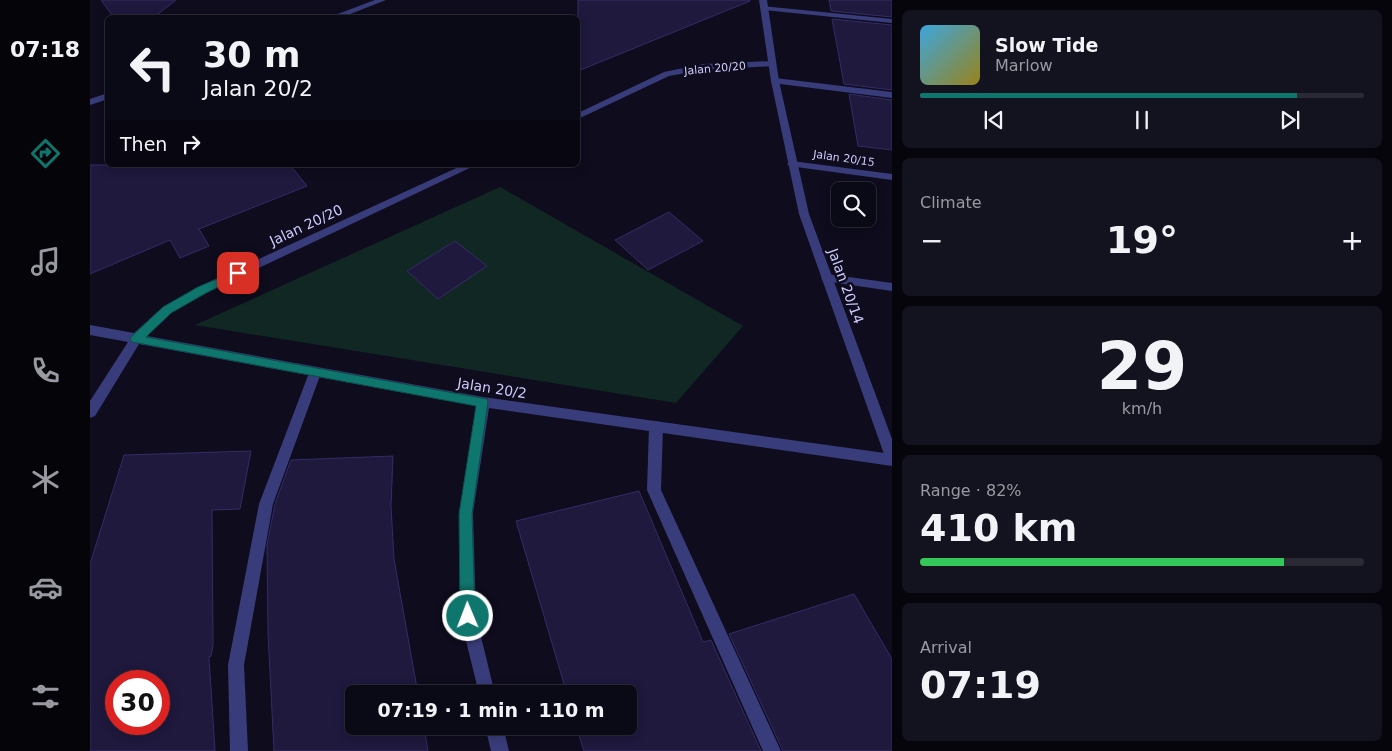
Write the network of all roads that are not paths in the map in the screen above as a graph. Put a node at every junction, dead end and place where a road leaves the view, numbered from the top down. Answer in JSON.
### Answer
{"nodes":[{"id":1,"x":382,"y":0,"type":"edge"},
{"id":2,"x":763,"y":4,"type":"edge"},
{"id":3,"x":340,"y":15,"type":"edge"},
{"id":4,"x":892,"y":22,"type":"edge"},
{"id":5,"x":772,"y":64,"type":"junction"},
{"id":6,"x":775,"y":81,"type":"junction"},
{"id":7,"x":892,"y":95,"type":"edge"},
{"id":8,"x":105,"y":97,"type":"edge"},
{"id":9,"x":90,"y":102,"type":"edge"},
{"id":10,"x":580,"y":115,"type":"edge"},
{"id":11,"x":792,"y":164,"type":"junction"},
{"id":12,"x":467,"y":167,"type":"edge"},
{"id":13,"x":892,"y":177,"type":"edge"},
{"id":14,"x":827,"y":278,"type":"junction"},
{"id":15,"x":892,"y":287,"type":"edge"},
{"id":16,"x":90,"y":330,"type":"edge"},
{"id":17,"x":136,"y":339,"type":"junction"},
{"id":18,"x":315,"y":373,"type":"junction"},
{"id":19,"x":483,"y":402,"type":"junction"},
{"id":20,"x":90,"y":412,"type":"edge"},
{"id":21,"x":656,"y":428,"type":"junction"},
{"id":22,"x":892,"y":458,"type":"edge"},
{"id":23,"x":484,"y":685,"type":"edge"},
{"id":24,"x":496,"y":735,"type":"edge"},
{"id":25,"x":239,"y":751,"type":"edge"},
{"id":26,"x":500,"y":751,"type":"edge"},
{"id":27,"x":772,"y":751,"type":"edge"}],
"edges":[{"from":1,"to":3,"type":"street"},
{"from":2,"to":4,"type":"street"},
{"from":2,"to":5,"type":"street","name":"Jalan 20/14"},
{"from":5,"to":6,"type":"street","name":"Jalan 20/14"},
{"from":5,"to":10,"type":"street","name":"Jalan 20/20"},
{"from":6,"to":7,"type":"street"},
{"from":6,"to":11,"type":"street","name":"Jalan 20/14"},
{"from":8,"to":9,"type":"street"},
{"from":11,"to":13,"type":"street","name":"Jalan 20/15"},
{"from":11,"to":14,"type":"street","name":"Jalan 20/14"},
{"from":12,"to":17,"type":"street","name":"Jalan 20/20"},
{"from":14,"to":15,"type":"street"},
{"from":14,"to":22,"type":"street","name":"Jalan 20/14"},
{"from":16,"to":17,"type":"street","name":"Jalan 20/2"},
{"from":17,"to":18,"type":"street","name":"Jalan 20/2"},
{"from":17,"to":20,"type":"street","name":"Jalan 20/20"},
{"from":18,"to":19,"type":"street","name":"Jalan 20/2"},
{"from":18,"to":25,"type":"street"},
{"from":19,"to":21,"type":"street","name":"Jalan 20/2"},
{"from":19,"to":23,"type":"street"},
{"from":21,"to":22,"type":"street","name":"Jalan 20/2"},
{"from":21,"to":27,"type":"street"},
{"from":24,"to":26,"type":"street"}]}
